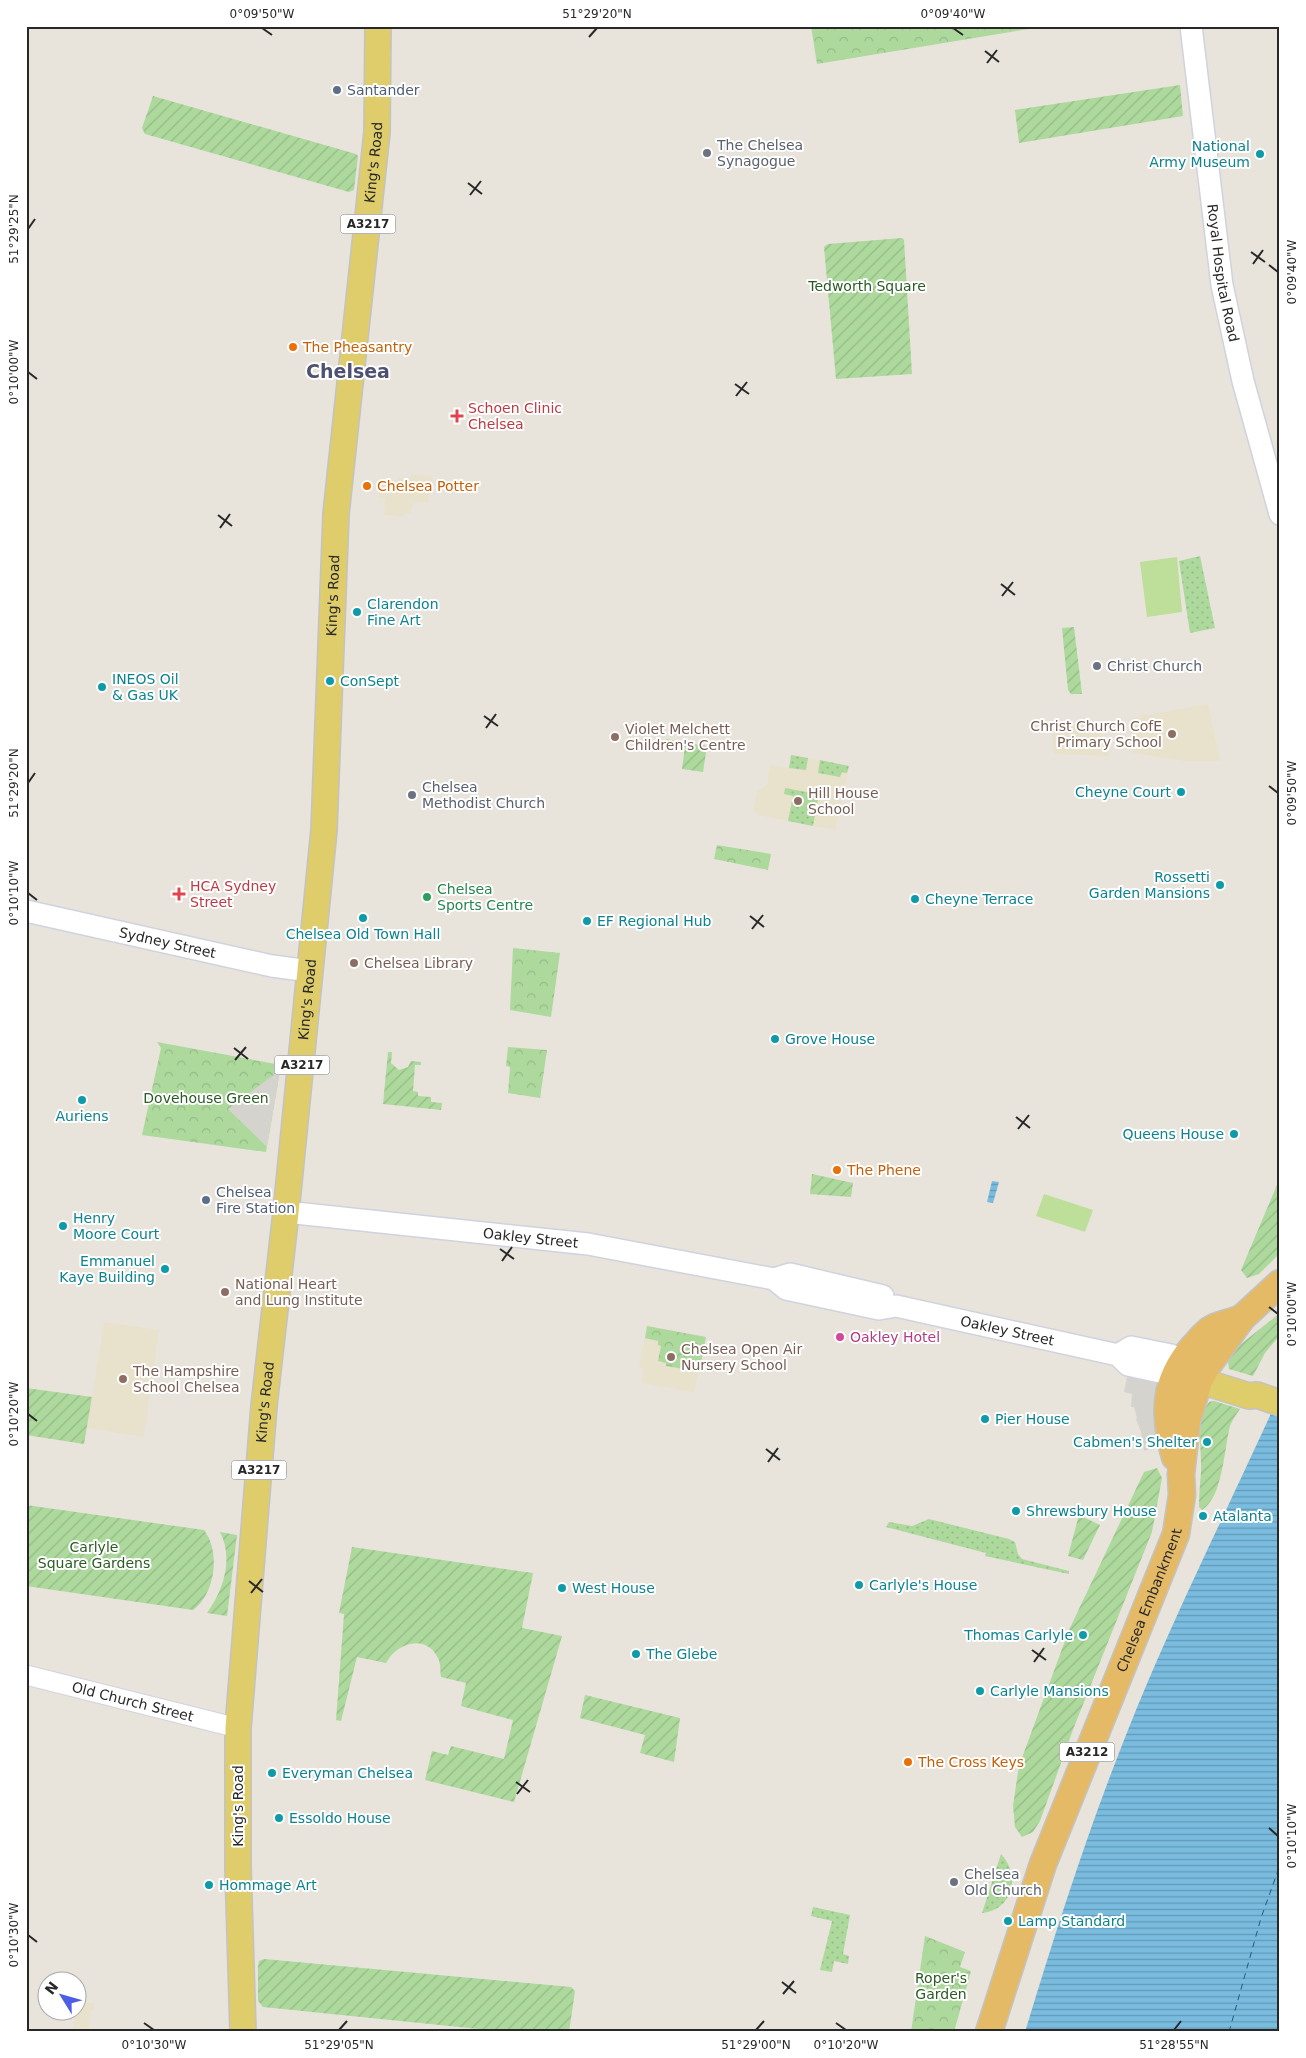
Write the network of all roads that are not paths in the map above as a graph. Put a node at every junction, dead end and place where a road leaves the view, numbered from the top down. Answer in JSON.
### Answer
{"nodes":[{"id":1,"x":378,"y":26,"type":"edge"},
{"id":2,"x":1191,"y":26,"type":"edge"},
{"id":3,"x":1280,"y":514,"type":"edge"},
{"id":4,"x":26,"y":910,"type":"edge"},
{"id":5,"x":310,"y":971,"type":"junction"},
{"id":6,"x":286,"y":1212,"type":"junction"},
{"id":7,"x":1280,"y":1283,"type":"edge"},
{"id":8,"x":1191,"y":1371,"type":"junction"},
{"id":9,"x":1280,"y":1403,"type":"edge"},
{"id":10,"x":26,"y":1675,"type":"edge"},
{"id":11,"x":238,"y":1728,"type":"junction"},
{"id":12,"x":243,"y":2032,"type":"edge"},
{"id":13,"x":989,"y":2032,"type":"edge"}],
"edges":[{"from":1,"to":5,"type":"main road","name":"King's Road","number":"A3217"},
{"from":2,"to":3,"type":"main road","name":"Royal Hospital Road"},
{"from":4,"to":5,"type":"main road","name":"Sydney Street"},
{"from":5,"to":6,"type":"main road","name":"King's Road","number":"A3217"},
{"from":6,"to":8,"type":"main road","name":"Oakley Street"},
{"from":6,"to":11,"type":"main road","name":"King's Road","number":"A3217"},
{"from":7,"to":8,"type":"highway","name":"Chelsea Embankment","number":"A3212"},
{"from":8,"to":9,"type":"main road"},
{"from":8,"to":13,"type":"highway","name":"Chelsea Embankment","number":"A3212"},
{"from":10,"to":11,"type":"street","name":"Old Church Street"},
{"from":11,"to":12,"type":"main road","name":"King's Road","number":"A3217"}]}
